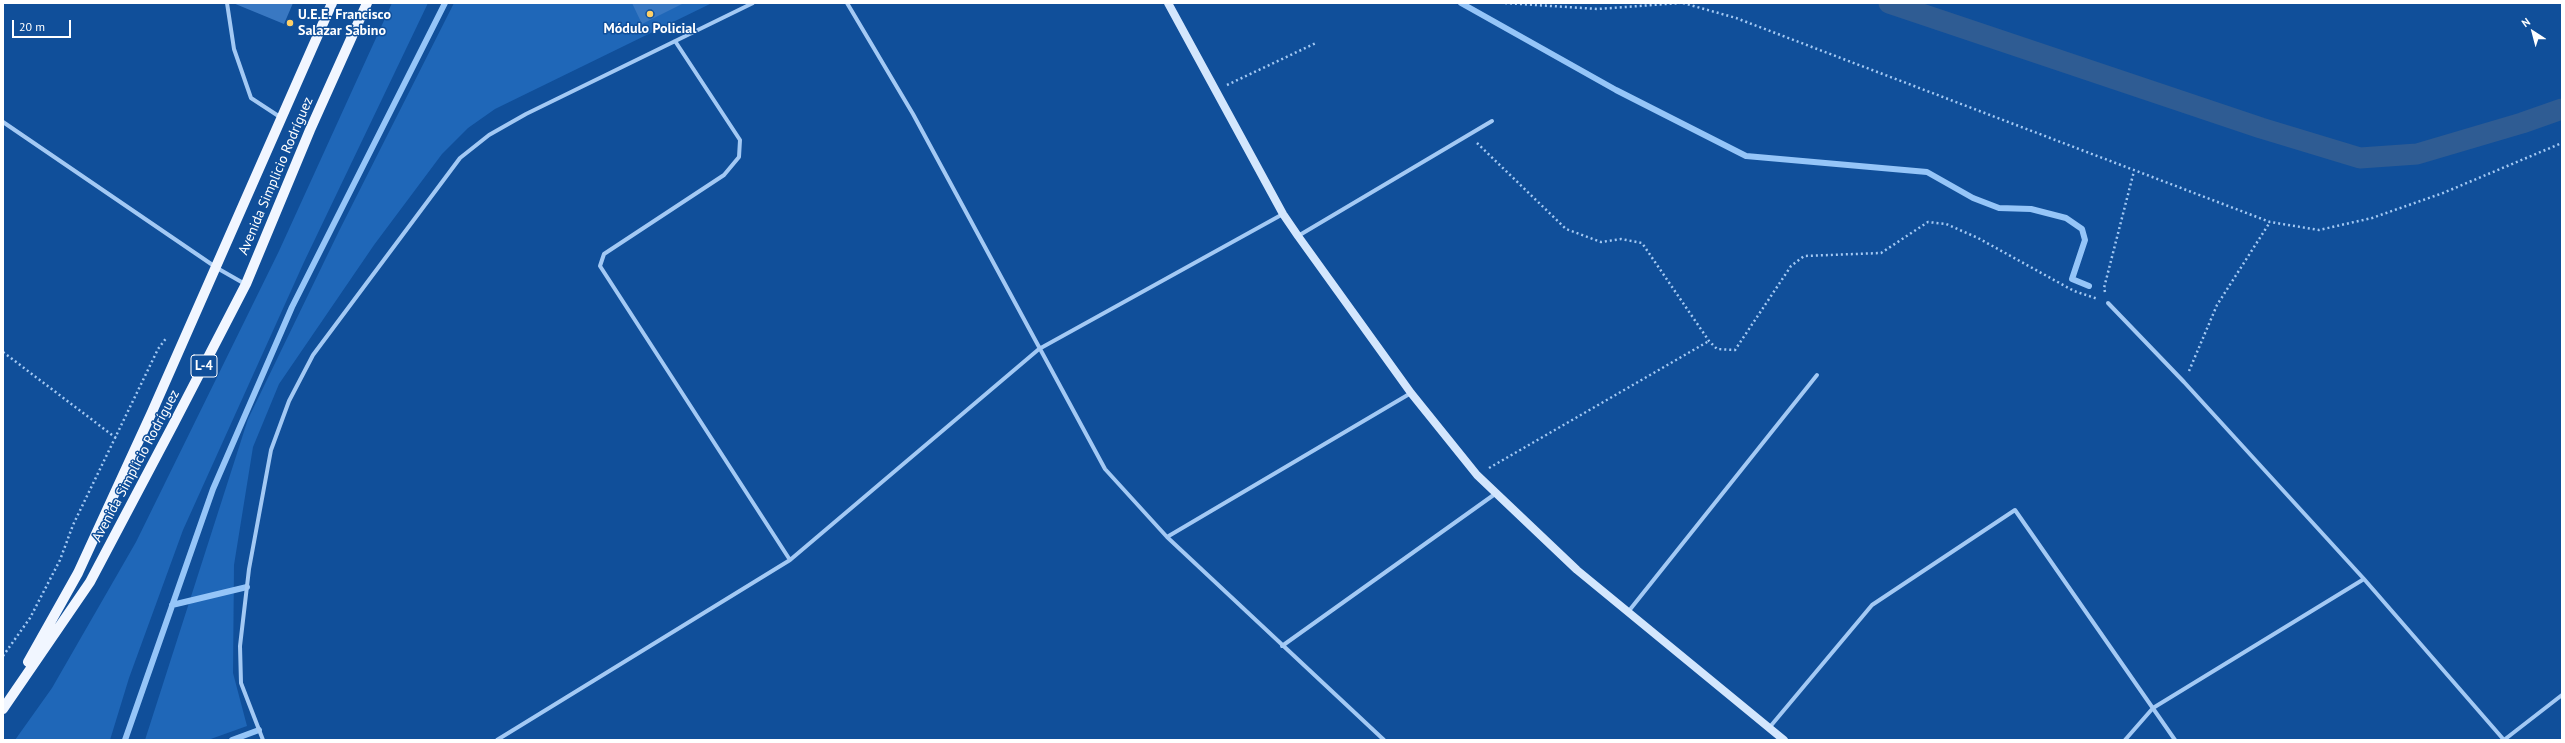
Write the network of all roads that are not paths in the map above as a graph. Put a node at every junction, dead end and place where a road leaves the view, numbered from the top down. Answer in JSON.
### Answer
{"nodes":[{"id":1,"x":227,"y":3,"type":"edge"},
{"id":2,"x":332,"y":3,"type":"edge"},
{"id":3,"x":367,"y":3,"type":"edge"},
{"id":4,"x":753,"y":3,"type":"edge"},
{"id":5,"x":847,"y":3,"type":"edge"},
{"id":6,"x":1168,"y":3,"type":"edge"},
{"id":7,"x":675,"y":41,"type":"junction"},
{"id":8,"x":280,"y":117,"type":"junction"},
{"id":9,"x":1492,"y":121,"type":"dead end"},
{"id":10,"x":3,"y":122,"type":"edge"},
{"id":11,"x":1283,"y":214,"type":"junction"},
{"id":12,"x":1298,"y":236,"type":"junction"},
{"id":13,"x":217,"y":268,"type":"junction"},
{"id":14,"x":246,"y":284,"type":"junction"},
{"id":15,"x":2108,"y":303,"type":"road end"},
{"id":16,"x":1039,"y":349,"type":"junction"},
{"id":17,"x":1817,"y":375,"type":"dead end"},
{"id":18,"x":1411,"y":393,"type":"junction"},
{"id":19,"x":1495,"y":494,"type":"junction"},
{"id":20,"x":1166,"y":537,"type":"junction"},
{"id":21,"x":790,"y":560,"type":"junction"},
{"id":22,"x":2364,"y":579,"type":"junction"},
{"id":23,"x":1628,"y":612,"type":"junction"},
{"id":24,"x":1282,"y":646,"type":"junction"},
{"id":25,"x":2562,"y":695,"type":"edge"},
{"id":26,"x":3,"y":708,"type":"edge"},
{"id":27,"x":2153,"y":708,"type":"junction"},
{"id":28,"x":1769,"y":728,"type":"junction"},
{"id":29,"x":263,"y":740,"type":"edge"},
{"id":30,"x":497,"y":740,"type":"edge"},
{"id":31,"x":1384,"y":740,"type":"edge"},
{"id":32,"x":1784,"y":740,"type":"edge"},
{"id":33,"x":2125,"y":740,"type":"edge"},
{"id":34,"x":2175,"y":740,"type":"edge"},
{"id":35,"x":2504,"y":740,"type":"edge"}],
"edges":[{"from":1,"to":8,"type":"street"},
{"from":2,"to":8,"type":"main road","name":"Avenida Simplicio Rodríguez","number":"L-4"},
{"from":3,"to":14,"type":"main road","name":"Avenida Simplicio Rodríguez","number":"L-4"},
{"from":4,"to":7,"type":"street"},
{"from":5,"to":16,"type":"street"},
{"from":6,"to":11,"type":"main road"},
{"from":7,"to":21,"type":"street"},
{"from":7,"to":29,"type":"street"},
{"from":8,"to":13,"type":"main road","name":"Avenida Simplicio Rodríguez","number":"L-4"},
{"from":9,"to":12,"type":"street"},
{"from":10,"to":13,"type":"street"},
{"from":11,"to":12,"type":"main road"},
{"from":11,"to":16,"type":"street"},
{"from":12,"to":18,"type":"main road"},
{"from":13,"to":14,"type":"street"},
{"from":13,"to":26,"type":"main road","name":"Avenida Simplicio Rodríguez","number":"L-4"},
{"from":14,"to":26,"type":"main road","name":"Avenida Simplicio Rodríguez","number":"L-4"},
{"from":15,"to":22,"type":"street"},
{"from":16,"to":20,"type":"street"},
{"from":16,"to":21,"type":"street"},
{"from":17,"to":23,"type":"street"},
{"from":18,"to":19,"type":"main road"},
{"from":18,"to":20,"type":"street"},
{"from":19,"to":23,"type":"main road"},
{"from":19,"to":24,"type":"street"},
{"from":20,"to":24,"type":"street"},
{"from":21,"to":30,"type":"street"},
{"from":22,"to":27,"type":"street"},
{"from":22,"to":35,"type":"street"},
{"from":23,"to":28,"type":"main road"},
{"from":24,"to":31,"type":"street"},
{"from":25,"to":35,"type":"street"},
{"from":27,"to":28,"type":"street"},
{"from":27,"to":33,"type":"street"},
{"from":27,"to":34,"type":"street"},
{"from":28,"to":32,"type":"main road"}]}
